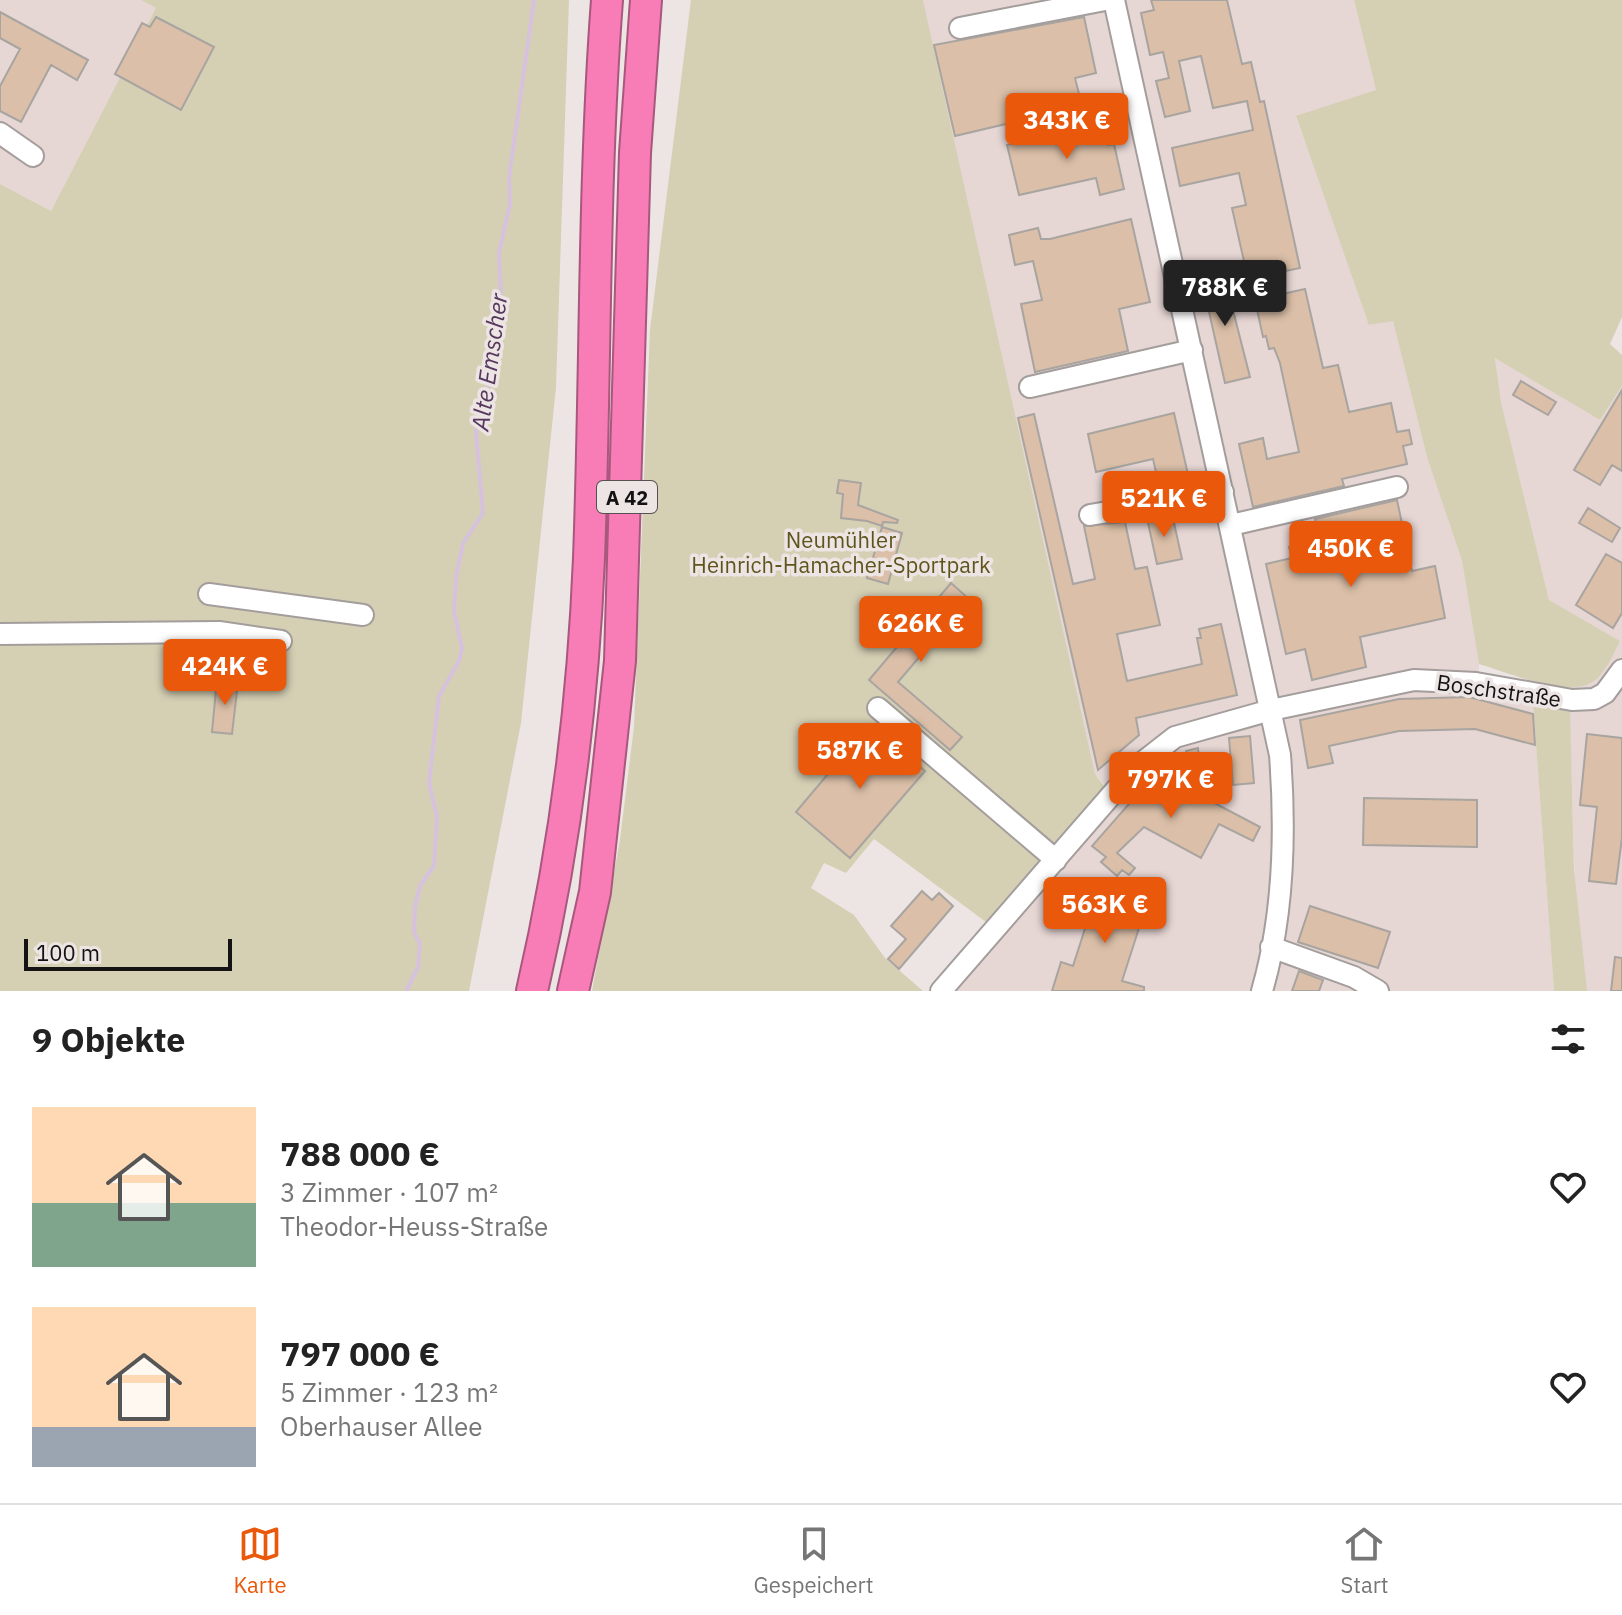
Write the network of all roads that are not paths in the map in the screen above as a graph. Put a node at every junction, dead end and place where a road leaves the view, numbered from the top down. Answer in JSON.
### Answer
{"nodes":[{"id":1,"x":607,"y":0,"type":"edge"},
{"id":2,"x":646,"y":0,"type":"edge"},
{"id":3,"x":1105,"y":0,"type":"edge"},
{"id":4,"x":1114,"y":0,"type":"edge"},
{"id":5,"x":960,"y":28,"type":"dead end"},
{"id":6,"x":0,"y":133,"type":"edge"},
{"id":7,"x":33,"y":156,"type":"dead end"},
{"id":8,"x":1192,"y":350,"type":"junction"},
{"id":9,"x":1030,"y":387,"type":"dead end"},
{"id":10,"x":1397,"y":487,"type":"dead end"},
{"id":11,"x":1223,"y":492,"type":"junction"},
{"id":12,"x":1090,"y":515,"type":"dead end"},
{"id":13,"x":1231,"y":525,"type":"junction"},
{"id":14,"x":209,"y":594,"type":"dead end"},
{"id":15,"x":363,"y":615,"type":"dead end"},
{"id":16,"x":0,"y":634,"type":"edge"},
{"id":17,"x":281,"y":641,"type":"dead end"},
{"id":18,"x":1622,"y":670,"type":"edge"},
{"id":19,"x":878,"y":708,"type":"dead end"},
{"id":20,"x":1271,"y":710,"type":"junction"},
{"id":21,"x":1056,"y":860,"type":"junction"},
{"id":22,"x":1271,"y":947,"type":"junction"},
{"id":23,"x":532,"y":991,"type":"edge"},
{"id":24,"x":573,"y":991,"type":"edge"},
{"id":25,"x":941,"y":991,"type":"edge"},
{"id":26,"x":1262,"y":991,"type":"edge"},
{"id":27,"x":1378,"y":991,"type":"edge"}],
"edges":[{"from":1,"to":23,"type":"highway","number":"A 42"},
{"from":2,"to":24,"type":"highway","number":"A 42"},
{"from":3,"to":5,"type":"street"},
{"from":4,"to":8,"type":"street"},
{"from":6,"to":7,"type":"street"},
{"from":8,"to":9,"type":"street"},
{"from":8,"to":11,"type":"street"},
{"from":10,"to":13,"type":"street"},
{"from":11,"to":12,"type":"street"},
{"from":11,"to":13,"type":"street"},
{"from":13,"to":20,"type":"street"},
{"from":14,"to":15,"type":"street"},
{"from":16,"to":17,"type":"street"},
{"from":18,"to":20,"type":"street","name":"Boschstraße"},
{"from":19,"to":21,"type":"street"},
{"from":20,"to":21,"type":"street"},
{"from":20,"to":22,"type":"street"},
{"from":21,"to":25,"type":"street"},
{"from":22,"to":26,"type":"street"},
{"from":22,"to":27,"type":"street"}]}
